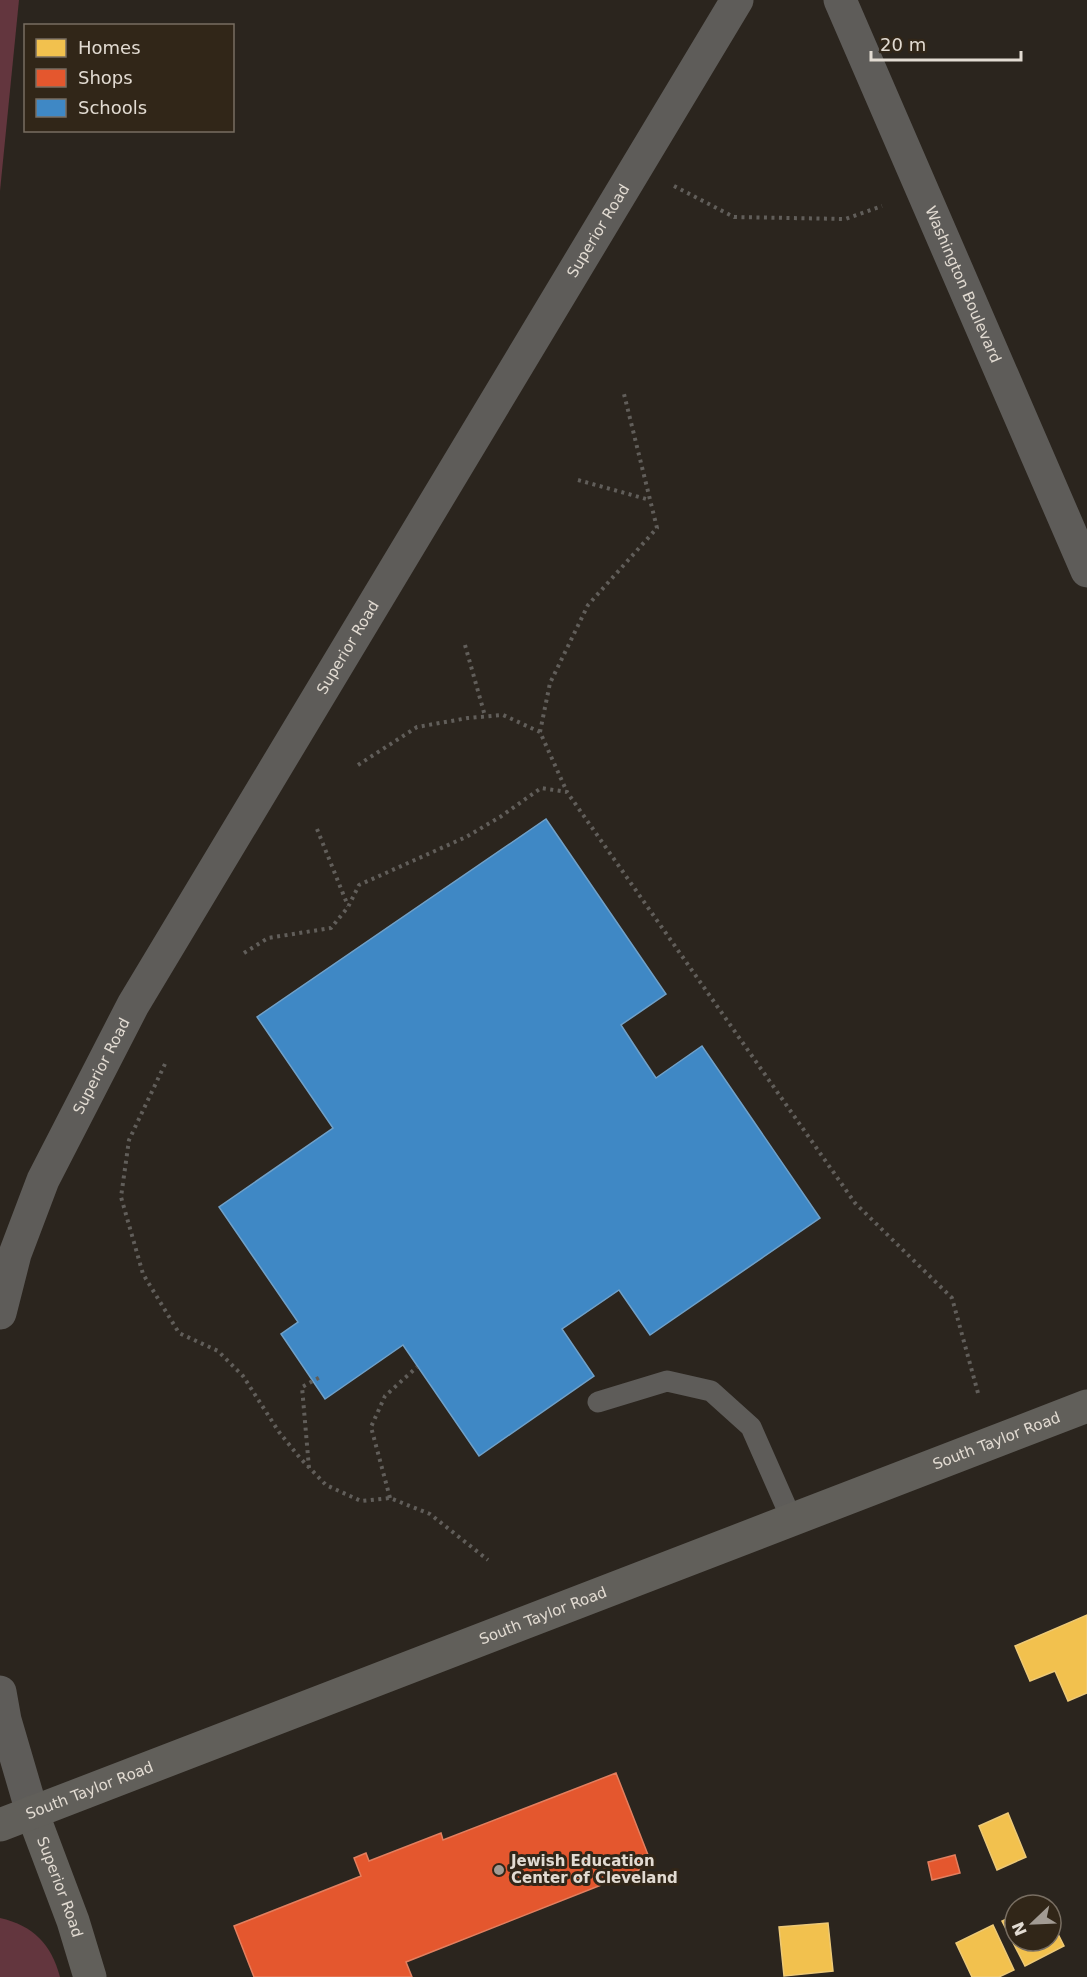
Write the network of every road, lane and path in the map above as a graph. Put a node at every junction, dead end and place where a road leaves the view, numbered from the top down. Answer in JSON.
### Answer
{"nodes":[{"id":1,"x":737,"y":0,"type":"edge"},
{"id":2,"x":840,"y":0,"type":"edge"},
{"id":3,"x":673,"y":185,"type":"dead end"},
{"id":4,"x":884,"y":205,"type":"dead end"},
{"id":5,"x":623,"y":390,"type":"dead end"},
{"id":6,"x":578,"y":480,"type":"dead end"},
{"id":7,"x":651,"y":500,"type":"junction"},
{"id":8,"x":1087,"y":572,"type":"edge"},
{"id":9,"x":465,"y":645,"type":"dead end"},
{"id":10,"x":485,"y":716,"type":"junction"},
{"id":11,"x":540,"y":732,"type":"junction"},
{"id":12,"x":358,"y":765,"type":"dead end"},
{"id":13,"x":567,"y":792,"type":"junction"},
{"id":14,"x":317,"y":829,"type":"dead end"},
{"id":15,"x":348,"y":907,"type":"junction"},
{"id":16,"x":244,"y":953,"type":"dead end"},
{"id":17,"x":165,"y":1064,"type":"dead end"},
{"id":18,"x":0,"y":1313,"type":"edge"},
{"id":19,"x":417,"y":1367,"type":"dead end"},
{"id":20,"x":322,"y":1376,"type":"dead end"},
{"id":21,"x":978,"y":1393,"type":"dead end"},
{"id":22,"x":598,"y":1402,"type":"dead end"},
{"id":23,"x":1087,"y":1406,"type":"edge"},
{"id":24,"x":309,"y":1468,"type":"junction"},
{"id":25,"x":390,"y":1498,"type":"junction"},
{"id":26,"x":792,"y":1520,"type":"junction"},
{"id":27,"x":488,"y":1560,"type":"dead end"},
{"id":28,"x":0,"y":1692,"type":"edge"},
{"id":29,"x":32,"y":1812,"type":"junction"},
{"id":30,"x":0,"y":1825,"type":"edge"},
{"id":31,"x":90,"y":1977,"type":"edge"}],
"edges":[{"from":1,"to":18,"type":"street","name":"Superior Road"},
{"from":2,"to":8,"type":"street","name":"Washington Boulevard"},
{"from":3,"to":4,"type":"path"},
{"from":5,"to":7,"type":"path"},
{"from":6,"to":7,"type":"path"},
{"from":7,"to":11,"type":"path"},
{"from":9,"to":10,"type":"path"},
{"from":10,"to":11,"type":"path"},
{"from":10,"to":12,"type":"path"},
{"from":11,"to":13,"type":"path"},
{"from":13,"to":15,"type":"path"},
{"from":13,"to":21,"type":"path"},
{"from":14,"to":15,"type":"path"},
{"from":15,"to":16,"type":"path"},
{"from":17,"to":24,"type":"path"},
{"from":19,"to":25,"type":"path"},
{"from":20,"to":24,"type":"path"},
{"from":22,"to":26,"type":"lane"},
{"from":23,"to":26,"type":"main road","name":"South Taylor Road"},
{"from":24,"to":25,"type":"path"},
{"from":25,"to":27,"type":"path"},
{"from":26,"to":29,"type":"main road","name":"South Taylor Road"},
{"from":28,"to":29,"type":"street","name":"Superior Road"},
{"from":29,"to":30,"type":"main road","name":"South Taylor Road"},
{"from":29,"to":31,"type":"main road","name":"Superior Road"}]}
